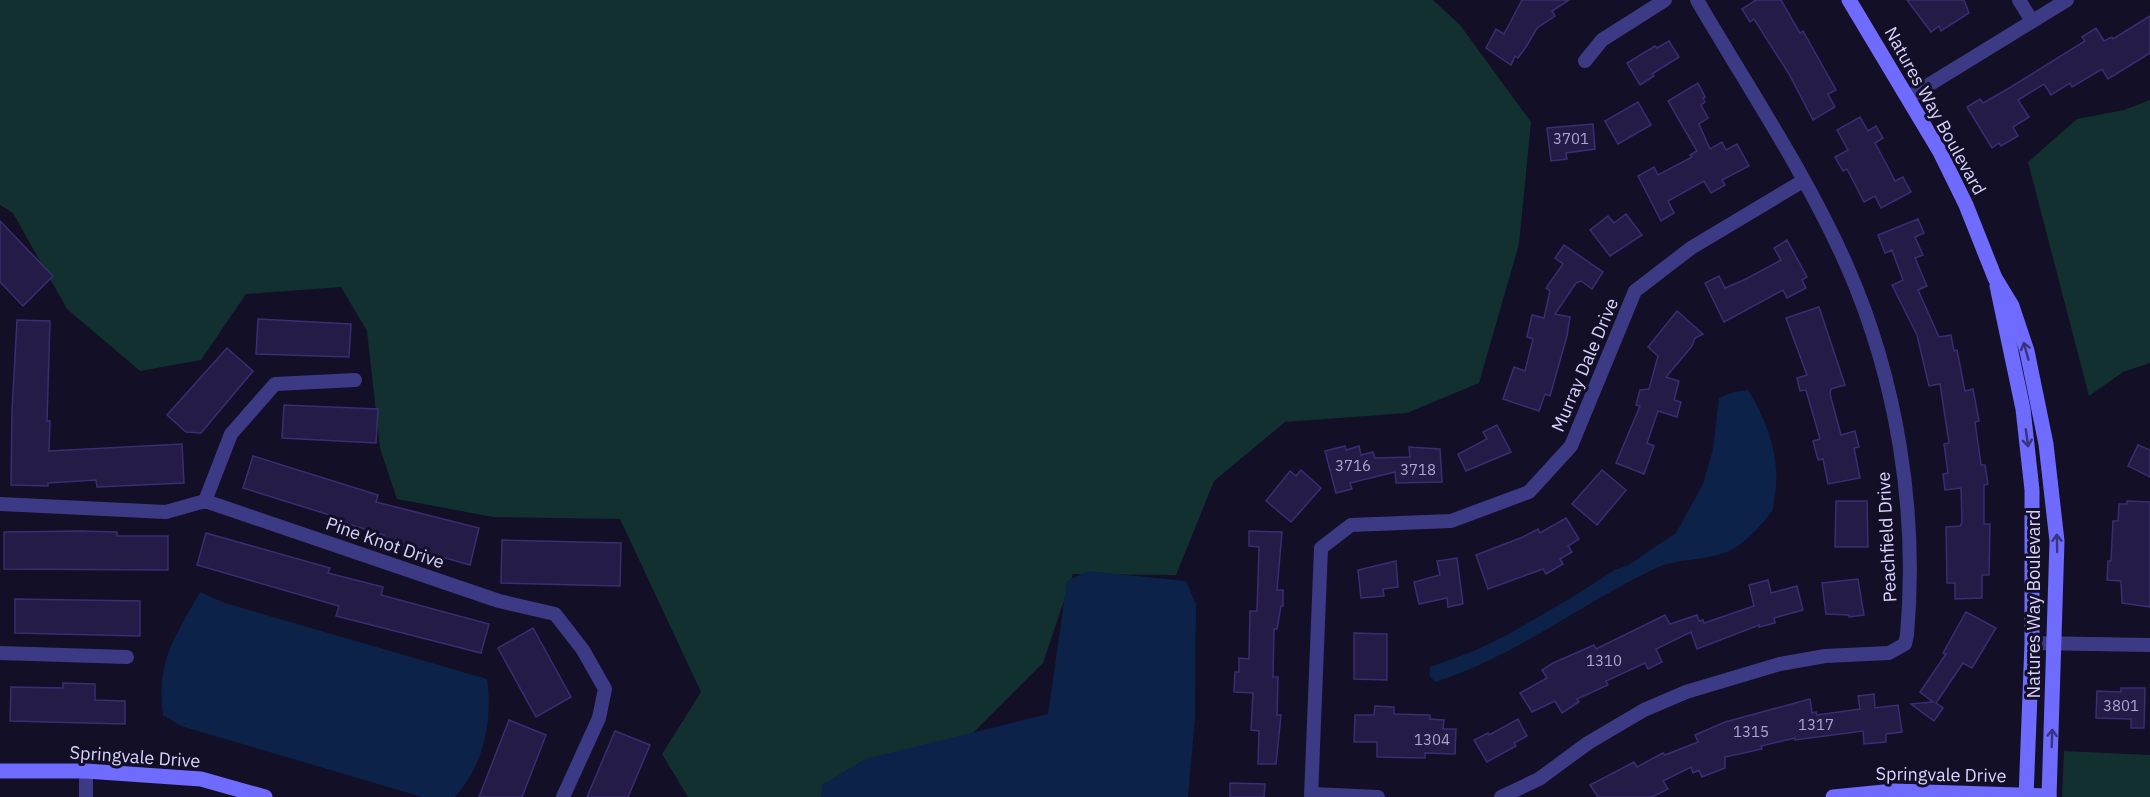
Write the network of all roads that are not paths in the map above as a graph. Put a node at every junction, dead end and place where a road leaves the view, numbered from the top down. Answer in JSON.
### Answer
{"nodes":[{"id":1,"x":1665,"y":0,"type":"edge"},
{"id":2,"x":1697,"y":0,"type":"edge"},
{"id":3,"x":1849,"y":0,"type":"edge"},
{"id":4,"x":2019,"y":0,"type":"edge"},
{"id":5,"x":2067,"y":0,"type":"edge"},
{"id":6,"x":2032,"y":21,"type":"junction"},
{"id":7,"x":1585,"y":61,"type":"dead end"},
{"id":8,"x":1909,"y":97,"type":"junction"},
{"id":9,"x":1803,"y":182,"type":"junction"},
{"id":10,"x":1995,"y":278,"type":"junction"},
{"id":11,"x":355,"y":380,"type":"dead end"},
{"id":12,"x":205,"y":501,"type":"junction"},
{"id":13,"x":0,"y":504,"type":"edge"},
{"id":14,"x":2032,"y":643,"type":"junction"},
{"id":15,"x":2056,"y":643,"type":"junction"},
{"id":16,"x":2150,"y":645,"type":"edge"},
{"id":17,"x":0,"y":653,"type":"edge"},
{"id":18,"x":127,"y":657,"type":"dead end"},
{"id":19,"x":0,"y":771,"type":"edge"},
{"id":20,"x":86,"y":771,"type":"junction"},
{"id":21,"x":1894,"y":794,"type":"edge"},
{"id":22,"x":1311,"y":795,"type":"edge"},
{"id":23,"x":2026,"y":796,"type":"edge"},
{"id":24,"x":86,"y":797,"type":"edge"},
{"id":25,"x":265,"y":797,"type":"edge"},
{"id":26,"x":563,"y":797,"type":"edge"},
{"id":27,"x":1378,"y":797,"type":"edge"},
{"id":28,"x":1501,"y":797,"type":"edge"},
{"id":29,"x":1833,"y":797,"type":"edge"},
{"id":30,"x":2049,"y":797,"type":"edge"}],
"edges":[{"from":1,"to":7,"type":"street"},
{"from":2,"to":9,"type":"street","name":"Peachfield Drive"},
{"from":3,"to":8,"type":"street","name":"Natures Way Boulevard"},
{"from":4,"to":6,"type":"street"},
{"from":5,"to":6,"type":"street"},
{"from":6,"to":8,"type":"street"},
{"from":8,"to":10,"type":"street","name":"Natures Way Boulevard"},
{"from":9,"to":22,"type":"street","name":"Murray Dale Drive"},
{"from":9,"to":28,"type":"street","name":"Peachfield Drive"},
{"from":10,"to":14,"type":"street","name":"Natures Way Boulevard","one_way":true},
{"from":15,"to":10,"type":"street","name":"Natures Way Boulevard","one_way":true},
{"from":11,"to":12,"type":"street"},
{"from":12,"to":13,"type":"street"},
{"from":12,"to":26,"type":"street","name":"Pine Knot Drive"},
{"from":14,"to":15,"type":"street"},
{"from":14,"to":23,"type":"street","name":"Natures Way Boulevard"},
{"from":15,"to":16,"type":"street"},
{"from":30,"to":15,"type":"street","name":"Natures Way Boulevard","one_way":true},
{"from":17,"to":18,"type":"street"},
{"from":19,"to":20,"type":"street","name":"Springvale Drive"},
{"from":20,"to":24,"type":"street"},
{"from":20,"to":25,"type":"street","name":"Springvale Drive"},
{"from":21,"to":23,"type":"street","name":"Springvale Drive"},
{"from":21,"to":29,"type":"street","name":"Springvale Drive"},
{"from":22,"to":27,"type":"street"},
{"from":23,"to":30,"type":"street","name":"Springvale Drive"}]}
